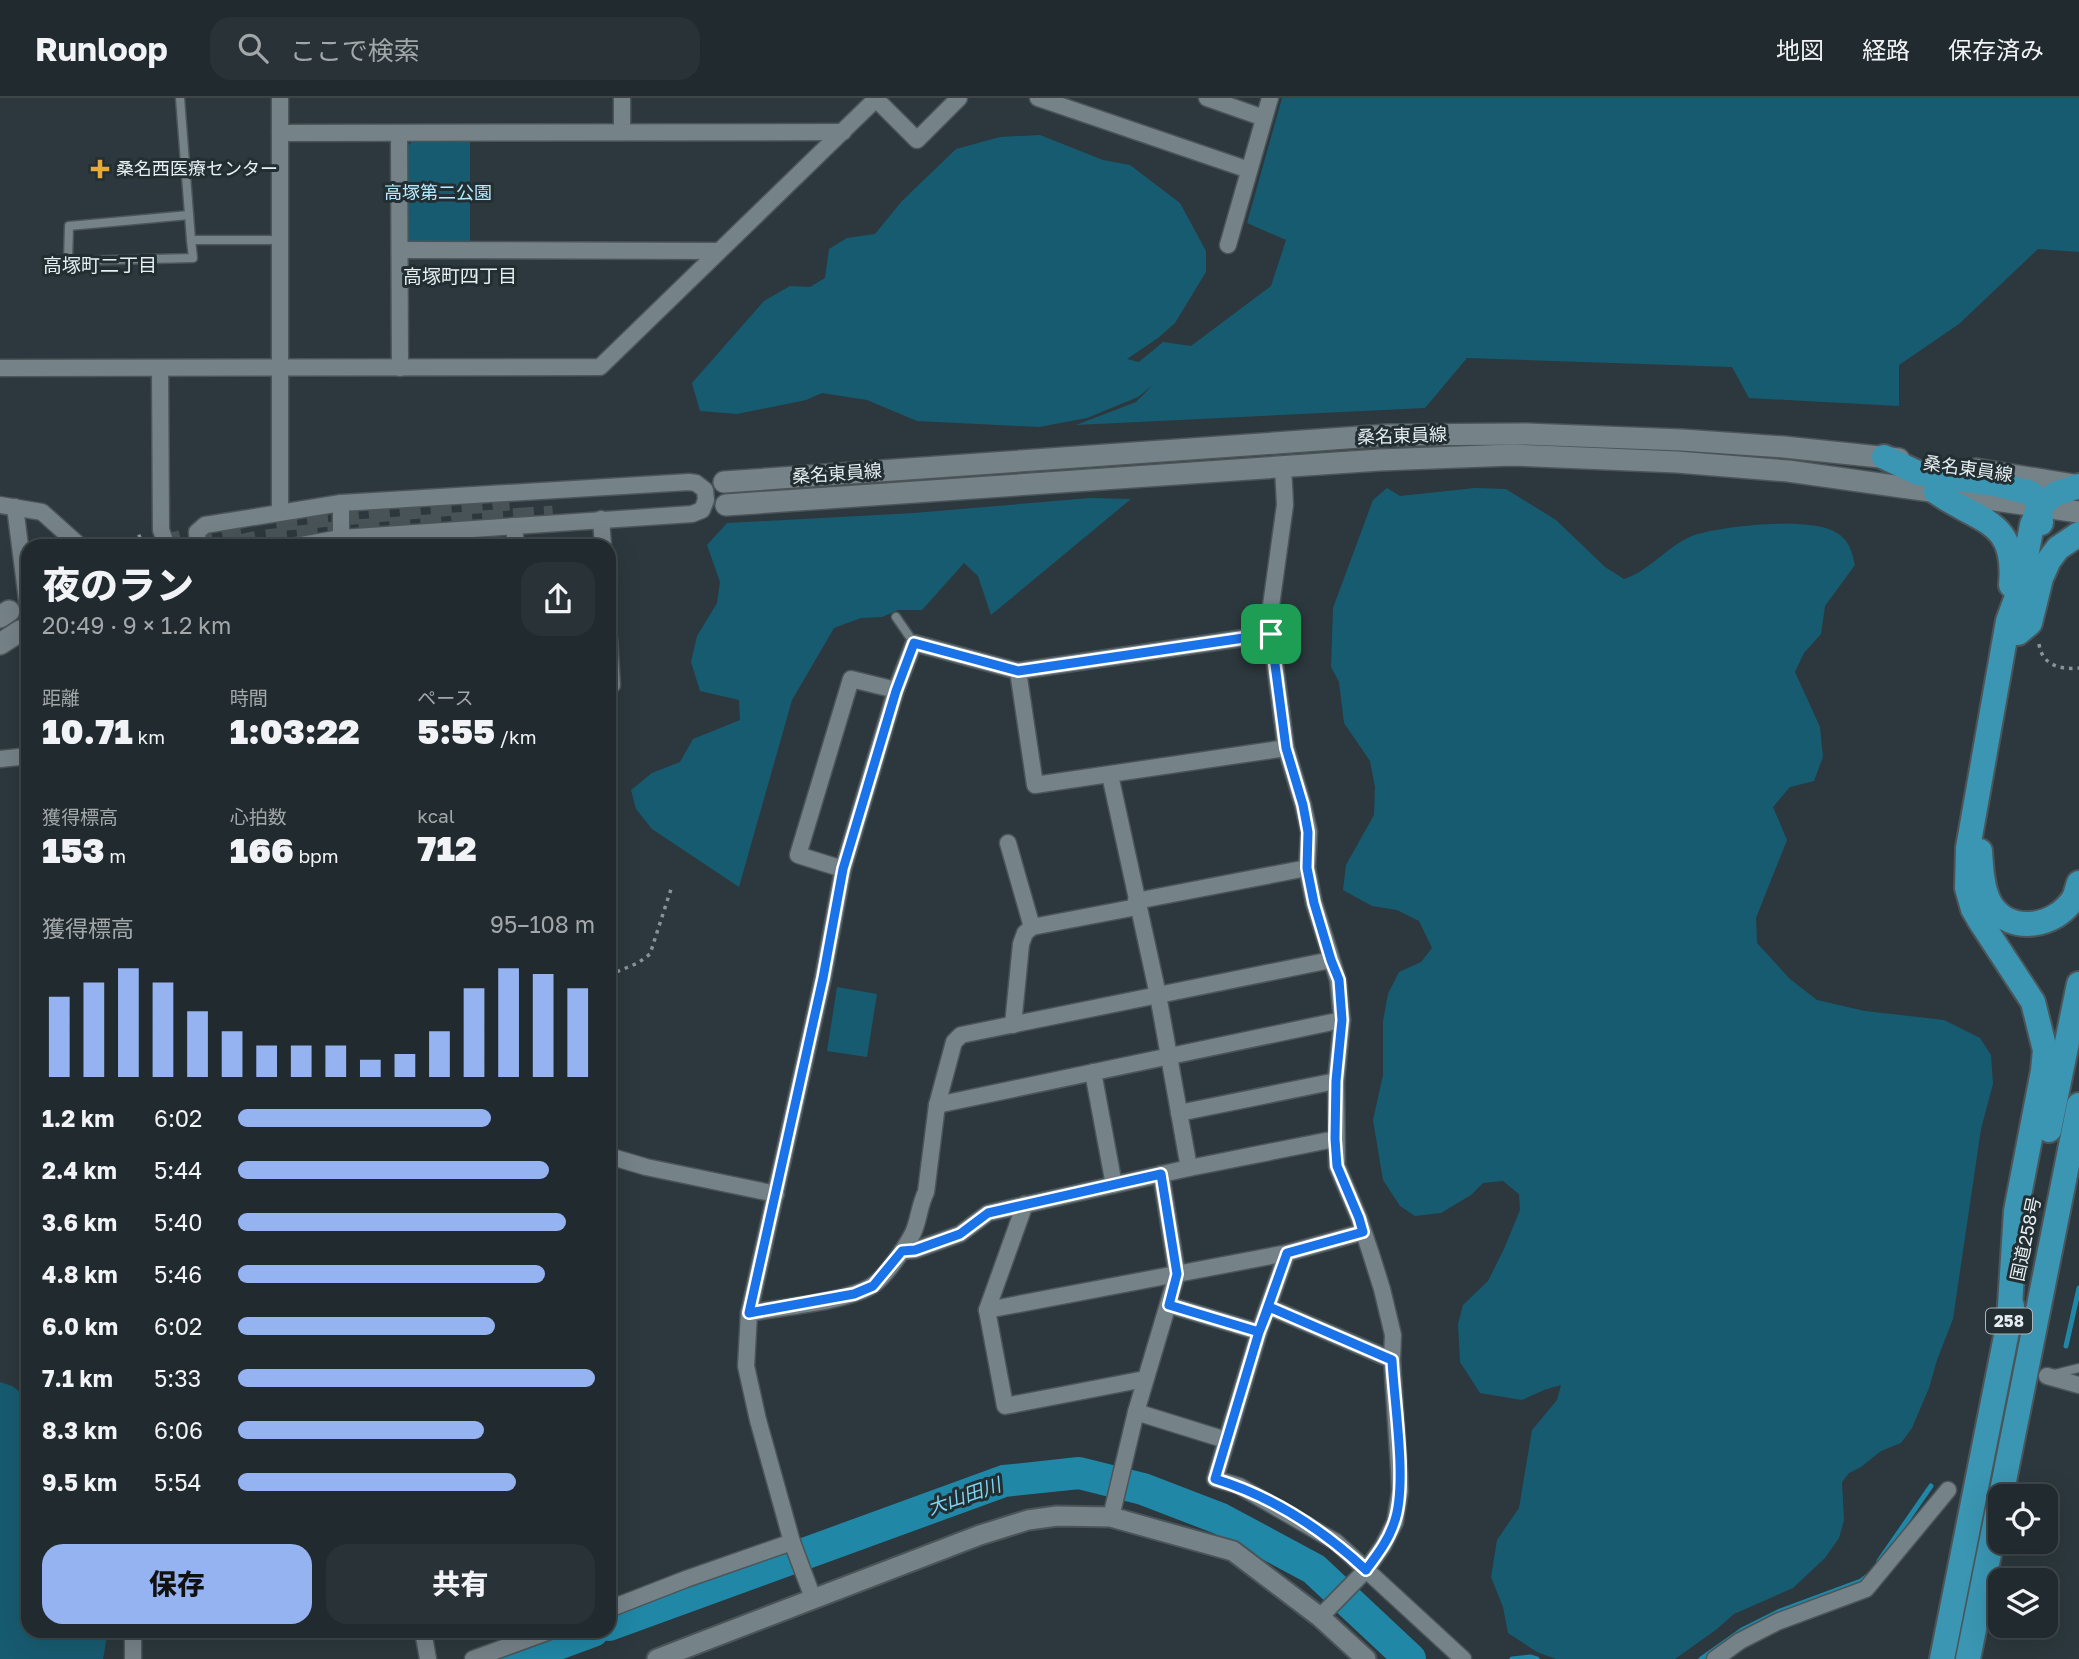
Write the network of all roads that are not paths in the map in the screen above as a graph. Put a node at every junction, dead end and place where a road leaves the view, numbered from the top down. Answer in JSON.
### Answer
{"nodes":[{"id":1,"x":180,"y":98,"type":"edge"},
{"id":2,"x":279,"y":98,"type":"edge"},
{"id":3,"x":622,"y":98,"type":"edge"},
{"id":4,"x":960,"y":98,"type":"edge"},
{"id":5,"x":1038,"y":98,"type":"edge"},
{"id":6,"x":1207,"y":98,"type":"edge"},
{"id":7,"x":1270,"y":98,"type":"edge"},
{"id":8,"x":877,"y":99,"type":"edge"},
{"id":9,"x":1058,"y":101,"type":"edge"},
{"id":10,"x":1264,"y":118,"type":"junction"},
{"id":11,"x":622,"y":132,"type":"junction"},
{"id":12,"x":843,"y":132,"type":"junction"},
{"id":13,"x":280,"y":133,"type":"junction"},
{"id":14,"x":399,"y":133,"type":"junction"},
{"id":15,"x":1249,"y":170,"type":"junction"},
{"id":16,"x":189,"y":215,"type":"junction"},
{"id":17,"x":191,"y":240,"type":"junction"},
{"id":18,"x":280,"y":240,"type":"junction"},
{"id":19,"x":1228,"y":244,"type":"dead end"},
{"id":20,"x":400,"y":250,"type":"junction"},
{"id":21,"x":719,"y":251,"type":"junction"},
{"id":22,"x":0,"y":368,"type":"edge"},
{"id":23,"x":160,"y":368,"type":"junction"},
{"id":24,"x":279,"y":368,"type":"junction"},
{"id":25,"x":400,"y":368,"type":"junction"},
{"id":26,"x":1884,"y":457,"type":"junction"},
{"id":27,"x":1283,"y":467,"type":"junction"},
{"id":28,"x":724,"y":482,"type":"dead end"},
{"id":29,"x":2079,"y":486,"type":"edge"},
{"id":30,"x":1936,"y":492,"type":"junction"},
{"id":31,"x":341,"y":503,"type":"junction"},
{"id":32,"x":726,"y":505,"type":"dead end"},
{"id":33,"x":7,"y":506,"type":"edge"},
{"id":34,"x":2040,"y":506,"type":"junction"},
{"id":35,"x":280,"y":512,"type":"junction"},
{"id":36,"x":2079,"y":512,"type":"edge"},
{"id":37,"x":601,"y":519,"type":"junction"},
{"id":38,"x":514,"y":526,"type":"junction"},
{"id":39,"x":2079,"y":534,"type":"edge"},
{"id":40,"x":72,"y":539,"type":"edge"},
{"id":41,"x":164,"y":539,"type":"edge"},
{"id":42,"x":196,"y":539,"type":"edge"},
{"id":43,"x":341,"y":539,"type":"edge"},
{"id":44,"x":373,"y":539,"type":"edge"},
{"id":45,"x":515,"y":539,"type":"edge"},
{"id":46,"x":602,"y":539,"type":"edge"},
{"id":47,"x":12,"y":612,"type":"edge"},
{"id":48,"x":896,"y":617,"type":"dead end"},
{"id":49,"x":20,"y":631,"type":"dead end"},
{"id":50,"x":2021,"y":631,"type":"junction"},
{"id":51,"x":1271,"y":634,"type":"junction"},
{"id":52,"x":914,"y":643,"type":"junction"},
{"id":53,"x":0,"y":644,"type":"edge"},
{"id":54,"x":1018,"y":671,"type":"junction"},
{"id":55,"x":896,"y":691,"type":"junction"},
{"id":56,"x":1286,"y":748,"type":"junction"},
{"id":57,"x":21,"y":758,"type":"edge"},
{"id":58,"x":0,"y":759,"type":"edge"},
{"id":59,"x":1110,"y":775,"type":"junction"},
{"id":60,"x":1008,"y":843,"type":"dead end"},
{"id":61,"x":1307,"y":868,"type":"junction"},
{"id":62,"x":843,"y":869,"type":"junction"},
{"id":63,"x":2079,"y":883,"type":"edge"},
{"id":64,"x":1136,"y":904,"type":"junction"},
{"id":65,"x":1032,"y":927,"type":"junction"},
{"id":66,"x":1331,"y":960,"type":"junction"},
{"id":67,"x":2079,"y":984,"type":"edge"},
{"id":68,"x":1157,"y":995,"type":"junction"},
{"id":69,"x":1342,"y":1020,"type":"junction"},
{"id":70,"x":1013,"y":1025,"type":"junction"},
{"id":71,"x":1167,"y":1057,"type":"junction"},
{"id":72,"x":1093,"y":1072,"type":"junction"},
{"id":73,"x":1336,"y":1081,"type":"junction"},
{"id":74,"x":937,"y":1105,"type":"junction"},
{"id":75,"x":2079,"y":1105,"type":"edge"},
{"id":76,"x":1179,"y":1113,"type":"junction"},
{"id":77,"x":1335,"y":1139,"type":"junction"},
{"id":78,"x":616,"y":1158,"type":"edge"},
{"id":79,"x":1189,"y":1168,"type":"junction"},
{"id":80,"x":1161,"y":1174,"type":"junction"},
{"id":81,"x":1114,"y":1185,"type":"junction"},
{"id":82,"x":776,"y":1194,"type":"junction"},
{"id":83,"x":1025,"y":1204,"type":"junction"},
{"id":84,"x":1363,"y":1232,"type":"junction"},
{"id":85,"x":902,"y":1251,"type":"junction"},
{"id":86,"x":1287,"y":1253,"type":"junction"},
{"id":87,"x":1177,"y":1274,"type":"junction"},
{"id":88,"x":1169,"y":1305,"type":"junction"},
{"id":89,"x":1269,"y":1307,"type":"junction"},
{"id":90,"x":987,"y":1310,"type":"junction"},
{"id":91,"x":749,"y":1313,"type":"junction"},
{"id":92,"x":2009,"y":1321,"type":"junction"},
{"id":93,"x":1259,"y":1332,"type":"junction"},
{"id":94,"x":1392,"y":1360,"type":"junction"},
{"id":95,"x":2079,"y":1368,"type":"edge"},
{"id":96,"x":2047,"y":1376,"type":"joint"},
{"id":97,"x":1145,"y":1379,"type":"junction"},
{"id":98,"x":2079,"y":1385,"type":"edge"},
{"id":99,"x":1136,"y":1412,"type":"junction"},
{"id":100,"x":1226,"y":1440,"type":"junction"},
{"id":101,"x":2004,"y":1484,"type":"edge"},
{"id":102,"x":1948,"y":1489,"type":"dead end"},
{"id":103,"x":1113,"y":1509,"type":"junction"},
{"id":104,"x":793,"y":1545,"type":"junction"},
{"id":105,"x":1990,"y":1554,"type":"edge"},
{"id":106,"x":1366,"y":1570,"type":"junction"},
{"id":107,"x":811,"y":1594,"type":"junction"},
{"id":108,"x":616,"y":1606,"type":"edge"},
{"id":109,"x":1320,"y":1617,"type":"junction"},
{"id":110,"x":133,"y":1638,"type":"edge"},
{"id":111,"x":424,"y":1638,"type":"edge"},
{"id":112,"x":531,"y":1638,"type":"edge"},
{"id":113,"x":133,"y":1659,"type":"edge"},
{"id":114,"x":428,"y":1659,"type":"edge"},
{"id":115,"x":473,"y":1659,"type":"edge"},
{"id":116,"x":657,"y":1659,"type":"edge"},
{"id":117,"x":1366,"y":1659,"type":"edge"},
{"id":118,"x":1463,"y":1659,"type":"edge"},
{"id":119,"x":1715,"y":1659,"type":"edge"},
{"id":120,"x":1941,"y":1659,"type":"edge"},
{"id":121,"x":1968,"y":1659,"type":"edge"}],
"edges":[{"from":1,"to":16,"type":"lane"},
{"from":2,"to":13,"type":"street"},
{"from":3,"to":11,"type":"street"},
{"from":4,"to":8,"type":"street"},
{"from":5,"to":9,"type":"street"},
{"from":6,"to":10,"type":"street"},
{"from":7,"to":10,"type":"street"},
{"from":8,"to":12,"type":"street"},
{"from":9,"to":15,"type":"street"},
{"from":10,"to":15,"type":"street"},
{"from":11,"to":12,"type":"street"},
{"from":11,"to":14,"type":"street"},
{"from":12,"to":21,"type":"street"},
{"from":13,"to":14,"type":"street"},
{"from":13,"to":18,"type":"street"},
{"from":14,"to":20,"type":"street"},
{"from":15,"to":19,"type":"street"},
{"from":16,"to":17,"type":"lane"},
{"from":16,"to":17,"type":"lane"},
{"from":17,"to":18,"type":"lane"},
{"from":18,"to":24,"type":"street"},
{"from":20,"to":21,"type":"street"},
{"from":20,"to":25,"type":"street"},
{"from":21,"to":25,"type":"street"},
{"from":22,"to":23,"type":"street"},
{"from":23,"to":24,"type":"street"},
{"from":23,"to":41,"type":"street"},
{"from":24,"to":25,"type":"street"},
{"from":24,"to":35,"type":"street"},
{"from":26,"to":28,"type":"main road","name":"桑名東員線"},
{"from":26,"to":29,"type":"main road","name":"桑名東員線"},
{"from":26,"to":34,"type":"highway"},
{"from":27,"to":30,"type":"main road","name":"桑名東員線"},
{"from":27,"to":32,"type":"main road","name":"桑名東員線"},
{"from":27,"to":51,"type":"street"},
{"from":29,"to":34,"type":"highway"},
{"from":30,"to":34,"type":"main road","name":"桑名東員線"},
{"from":30,"to":50,"type":"highway"},
{"from":31,"to":35,"type":"street"},
{"from":31,"to":37,"type":"street"},
{"from":31,"to":43,"type":"street"},
{"from":33,"to":40,"type":"street"},
{"from":33,"to":47,"type":"street"},
{"from":34,"to":36,"type":"main road","name":"桑名東員線"},
{"from":34,"to":50,"type":"highway"},
{"from":35,"to":42,"type":"street"},
{"from":37,"to":38,"type":"street"},
{"from":37,"to":46,"type":"street"},
{"from":38,"to":44,"type":"street"},
{"from":38,"to":45,"type":"street"},
{"from":39,"to":50,"type":"highway"},
{"from":48,"to":52,"type":"lane"},
{"from":49,"to":53,"type":"main road"},
{"from":50,"to":63,"type":"highway"},
{"from":50,"to":92,"type":"highway"},
{"from":51,"to":54,"type":"street"},
{"from":51,"to":56,"type":"street"},
{"from":52,"to":54,"type":"street"},
{"from":52,"to":55,"type":"street"},
{"from":54,"to":59,"type":"street"},
{"from":55,"to":62,"type":"street"},
{"from":55,"to":62,"type":"street"},
{"from":56,"to":59,"type":"street"},
{"from":56,"to":61,"type":"street"},
{"from":57,"to":58,"type":"street"},
{"from":59,"to":64,"type":"street"},
{"from":60,"to":65,"type":"street"},
{"from":61,"to":64,"type":"street"},
{"from":61,"to":66,"type":"street"},
{"from":62,"to":82,"type":"street"},
{"from":64,"to":65,"type":"street"},
{"from":64,"to":68,"type":"street"},
{"from":65,"to":70,"type":"street"},
{"from":66,"to":68,"type":"street"},
{"from":66,"to":69,"type":"street"},
{"from":67,"to":92,"type":"highway","name":"国道258号","number":"258"},
{"from":68,"to":70,"type":"street"},
{"from":68,"to":71,"type":"street"},
{"from":69,"to":71,"type":"street"},
{"from":69,"to":73,"type":"street"},
{"from":70,"to":74,"type":"street"},
{"from":71,"to":72,"type":"street"},
{"from":71,"to":76,"type":"street"},
{"from":72,"to":74,"type":"street"},
{"from":72,"to":81,"type":"street"},
{"from":73,"to":76,"type":"street"},
{"from":73,"to":77,"type":"street"},
{"from":74,"to":85,"type":"street"},
{"from":75,"to":101,"type":"highway","name":"国道258号","number":"258"},
{"from":76,"to":79,"type":"street"},
{"from":77,"to":79,"type":"street"},
{"from":77,"to":84,"type":"street"},
{"from":78,"to":82,"type":"street"},
{"from":79,"to":80,"type":"street"},
{"from":80,"to":81,"type":"street"},
{"from":80,"to":87,"type":"street"},
{"from":81,"to":83,"type":"street"},
{"from":82,"to":91,"type":"street"},
{"from":83,"to":85,"type":"street"},
{"from":83,"to":90,"type":"street"},
{"from":84,"to":86,"type":"street"},
{"from":84,"to":94,"type":"street"},
{"from":85,"to":91,"type":"street"},
{"from":86,"to":87,"type":"street"},
{"from":86,"to":89,"type":"street"},
{"from":87,"to":88,"type":"street"},
{"from":87,"to":90,"type":"street"},
{"from":88,"to":93,"type":"street"},
{"from":88,"to":97,"type":"street"},
{"from":89,"to":93,"type":"street"},
{"from":89,"to":94,"type":"street"},
{"from":90,"to":97,"type":"street"},
{"from":91,"to":104,"type":"street"},
{"from":92,"to":120,"type":"highway","name":"国道258号","number":"258"},
{"from":93,"to":100,"type":"street"},
{"from":94,"to":106,"type":"street"},
{"from":95,"to":96,"type":"lane"},
{"from":96,"to":98,"type":"street"},
{"from":97,"to":99,"type":"street"},
{"from":99,"to":100,"type":"street"},
{"from":99,"to":103,"type":"street"},
{"from":100,"to":106,"type":"street"},
{"from":102,"to":119,"type":"street"},
{"from":103,"to":107,"type":"street"},
{"from":103,"to":109,"type":"street"},
{"from":104,"to":107,"type":"street"},
{"from":104,"to":108,"type":"street"},
{"from":105,"to":121,"type":"highway","name":"国道258号","number":"258"},
{"from":106,"to":109,"type":"street"},
{"from":106,"to":118,"type":"street"},
{"from":107,"to":116,"type":"street"},
{"from":109,"to":117,"type":"street"},
{"from":110,"to":113,"type":"street"},
{"from":111,"to":114,"type":"street"},
{"from":112,"to":115,"type":"street"}]}
